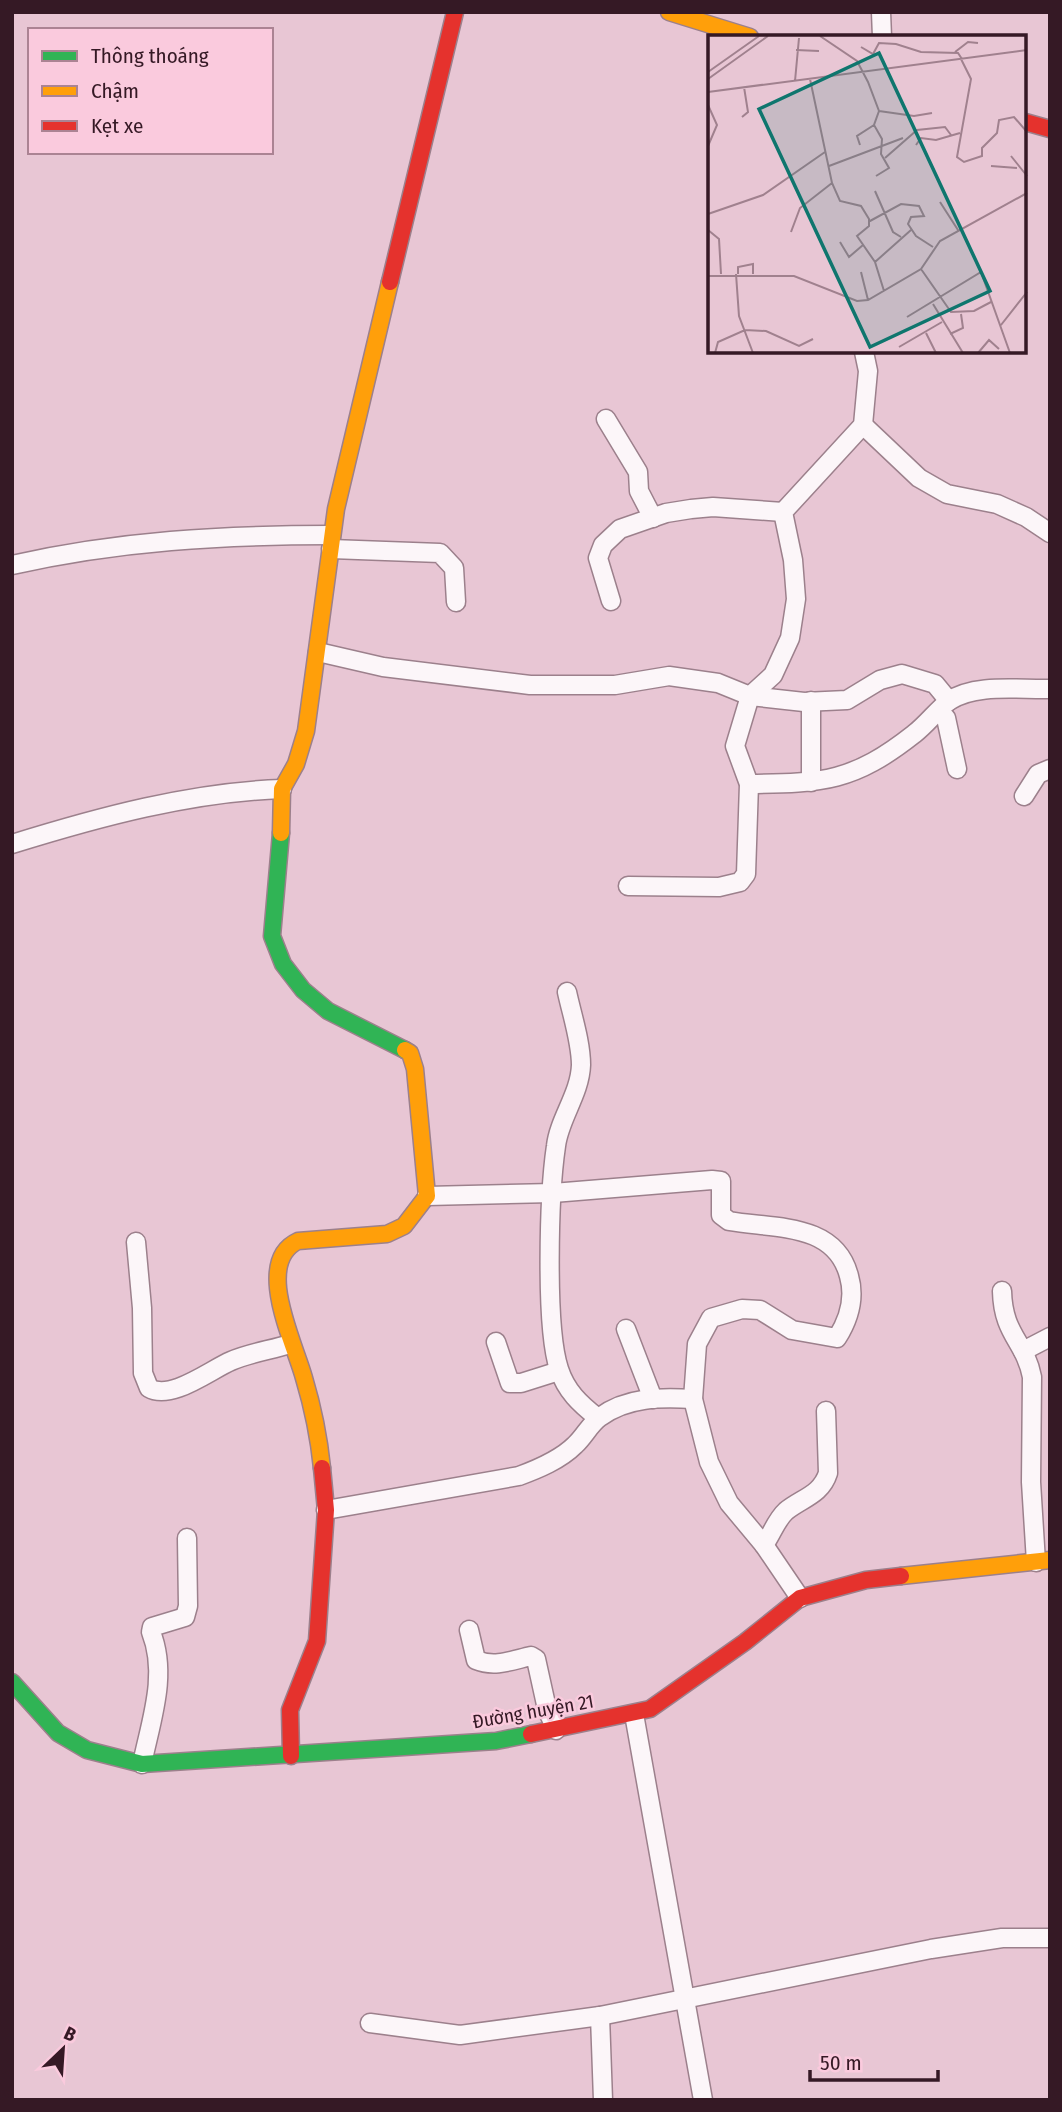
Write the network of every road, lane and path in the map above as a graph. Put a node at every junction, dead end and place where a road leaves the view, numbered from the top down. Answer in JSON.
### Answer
{"nodes":[{"id":1,"x":454,"y":12,"type":"edge"},
{"id":2,"x":669,"y":12,"type":"edge"},
{"id":3,"x":881,"y":12,"type":"edge"},
{"id":4,"x":744,"y":35,"type":"edge"},
{"id":5,"x":882,"y":35,"type":"edge"},
{"id":6,"x":1027,"y":123,"type":"edge"},
{"id":7,"x":1050,"y":129,"type":"edge"},
{"id":8,"x":864,"y":354,"type":"edge"},
{"id":9,"x":606,"y":419,"type":"dead end"},
{"id":10,"x":863,"y":425,"type":"junction"},
{"id":11,"x":783,"y":512,"type":"junction"},
{"id":12,"x":653,"y":518,"type":"junction"},
{"id":13,"x":1050,"y":533,"type":"edge"},
{"id":14,"x":331,"y":542,"type":"junction"},
{"id":15,"x":12,"y":565,"type":"edge"},
{"id":16,"x":611,"y":601,"type":"dead end"},
{"id":17,"x":456,"y":602,"type":"dead end"},
{"id":18,"x":318,"y":652,"type":"junction"},
{"id":19,"x":1050,"y":689,"type":"edge"},
{"id":20,"x":750,"y":696,"type":"junction"},
{"id":21,"x":811,"y":701,"type":"junction"},
{"id":22,"x":944,"y":706,"type":"junction"},
{"id":23,"x":957,"y":769,"type":"dead end"},
{"id":24,"x":1050,"y":769,"type":"edge"},
{"id":25,"x":811,"y":782,"type":"junction"},
{"id":26,"x":749,"y":784,"type":"junction"},
{"id":27,"x":282,"y":789,"type":"junction"},
{"id":28,"x":1024,"y":796,"type":"dead end"},
{"id":29,"x":12,"y":845,"type":"edge"},
{"id":30,"x":628,"y":886,"type":"dead end"},
{"id":31,"x":567,"y":992,"type":"dead end"},
{"id":32,"x":553,"y":1193,"type":"junction"},
{"id":33,"x":427,"y":1196,"type":"junction"},
{"id":34,"x":136,"y":1242,"type":"dead end"},
{"id":35,"x":1002,"y":1292,"type":"dead end"},
{"id":36,"x":626,"y":1329,"type":"dead end"},
{"id":37,"x":1050,"y":1337,"type":"edge"},
{"id":38,"x":496,"y":1342,"type":"dead end"},
{"id":39,"x":290,"y":1345,"type":"junction"},
{"id":40,"x":1023,"y":1351,"type":"junction"},
{"id":41,"x":559,"y":1371,"type":"junction"},
{"id":42,"x":653,"y":1399,"type":"junction"},
{"id":43,"x":693,"y":1399,"type":"junction"},
{"id":44,"x":826,"y":1411,"type":"dead end"},
{"id":45,"x":598,"y":1418,"type":"junction"},
{"id":46,"x":326,"y":1510,"type":"junction"},
{"id":47,"x":187,"y":1538,"type":"dead end"},
{"id":48,"x":764,"y":1545,"type":"junction"},
{"id":49,"x":1043,"y":1561,"type":"edge"},
{"id":50,"x":800,"y":1598,"type":"junction"},
{"id":51,"x":469,"y":1630,"type":"dead end"},
{"id":52,"x":12,"y":1682,"type":"edge"},
{"id":53,"x":634,"y":1714,"type":"junction"},
{"id":54,"x":556,"y":1730,"type":"junction"},
{"id":55,"x":291,"y":1756,"type":"junction"},
{"id":56,"x":142,"y":1764,"type":"junction"},
{"id":57,"x":1050,"y":1938,"type":"edge"},
{"id":58,"x":684,"y":1998,"type":"junction"},
{"id":59,"x":600,"y":2016,"type":"junction"},
{"id":60,"x":370,"y":2023,"type":"dead end"},
{"id":61,"x":603,"y":2100,"type":"edge"},
{"id":62,"x":703,"y":2100,"type":"edge"}],
"edges":[{"from":1,"to":14,"type":"street"},
{"from":2,"to":4,"type":"street"},
{"from":3,"to":5,"type":"street"},
{"from":6,"to":7,"type":"street"},
{"from":8,"to":10,"type":"street"},
{"from":9,"to":12,"type":"street"},
{"from":10,"to":11,"type":"street"},
{"from":10,"to":13,"type":"street"},
{"from":11,"to":12,"type":"street"},
{"from":11,"to":20,"type":"street"},
{"from":12,"to":16,"type":"street"},
{"from":14,"to":15,"type":"street"},
{"from":14,"to":17,"type":"street"},
{"from":14,"to":18,"type":"street"},
{"from":18,"to":20,"type":"street"},
{"from":18,"to":27,"type":"street"},
{"from":19,"to":22,"type":"street"},
{"from":20,"to":21,"type":"street"},
{"from":20,"to":26,"type":"street"},
{"from":21,"to":22,"type":"street"},
{"from":21,"to":25,"type":"street"},
{"from":22,"to":23,"type":"street"},
{"from":22,"to":25,"type":"street"},
{"from":24,"to":28,"type":"street"},
{"from":25,"to":26,"type":"street"},
{"from":26,"to":30,"type":"street"},
{"from":27,"to":29,"type":"street"},
{"from":27,"to":33,"type":"street"},
{"from":31,"to":32,"type":"street"},
{"from":32,"to":33,"type":"street"},
{"from":32,"to":41,"type":"street"},
{"from":32,"to":43,"type":"street"},
{"from":33,"to":39,"type":"street"},
{"from":34,"to":39,"type":"street"},
{"from":35,"to":40,"type":"street"},
{"from":36,"to":42,"type":"street"},
{"from":37,"to":40,"type":"street"},
{"from":38,"to":41,"type":"street"},
{"from":39,"to":46,"type":"street"},
{"from":40,"to":49,"type":"street"},
{"from":41,"to":45,"type":"street"},
{"from":42,"to":43,"type":"street"},
{"from":42,"to":45,"type":"street"},
{"from":43,"to":48,"type":"street"},
{"from":44,"to":48,"type":"street"},
{"from":45,"to":46,"type":"street"},
{"from":46,"to":55,"type":"street"},
{"from":47,"to":56,"type":"street"},
{"from":48,"to":50,"type":"street"},
{"from":49,"to":50,"type":"street","name":"Đường huyện 21"},
{"from":50,"to":53,"type":"street","name":"Đường huyện 21"},
{"from":51,"to":54,"type":"street"},
{"from":52,"to":56,"type":"street","name":"Đường huyện 21"},
{"from":53,"to":54,"type":"street","name":"Đường huyện 21"},
{"from":53,"to":58,"type":"street"},
{"from":54,"to":55,"type":"street","name":"Đường huyện 21"},
{"from":55,"to":56,"type":"street","name":"Đường huyện 21"},
{"from":57,"to":58,"type":"street"},
{"from":58,"to":59,"type":"street"},
{"from":58,"to":62,"type":"street"},
{"from":59,"to":60,"type":"street"},
{"from":59,"to":61,"type":"street"}]}
